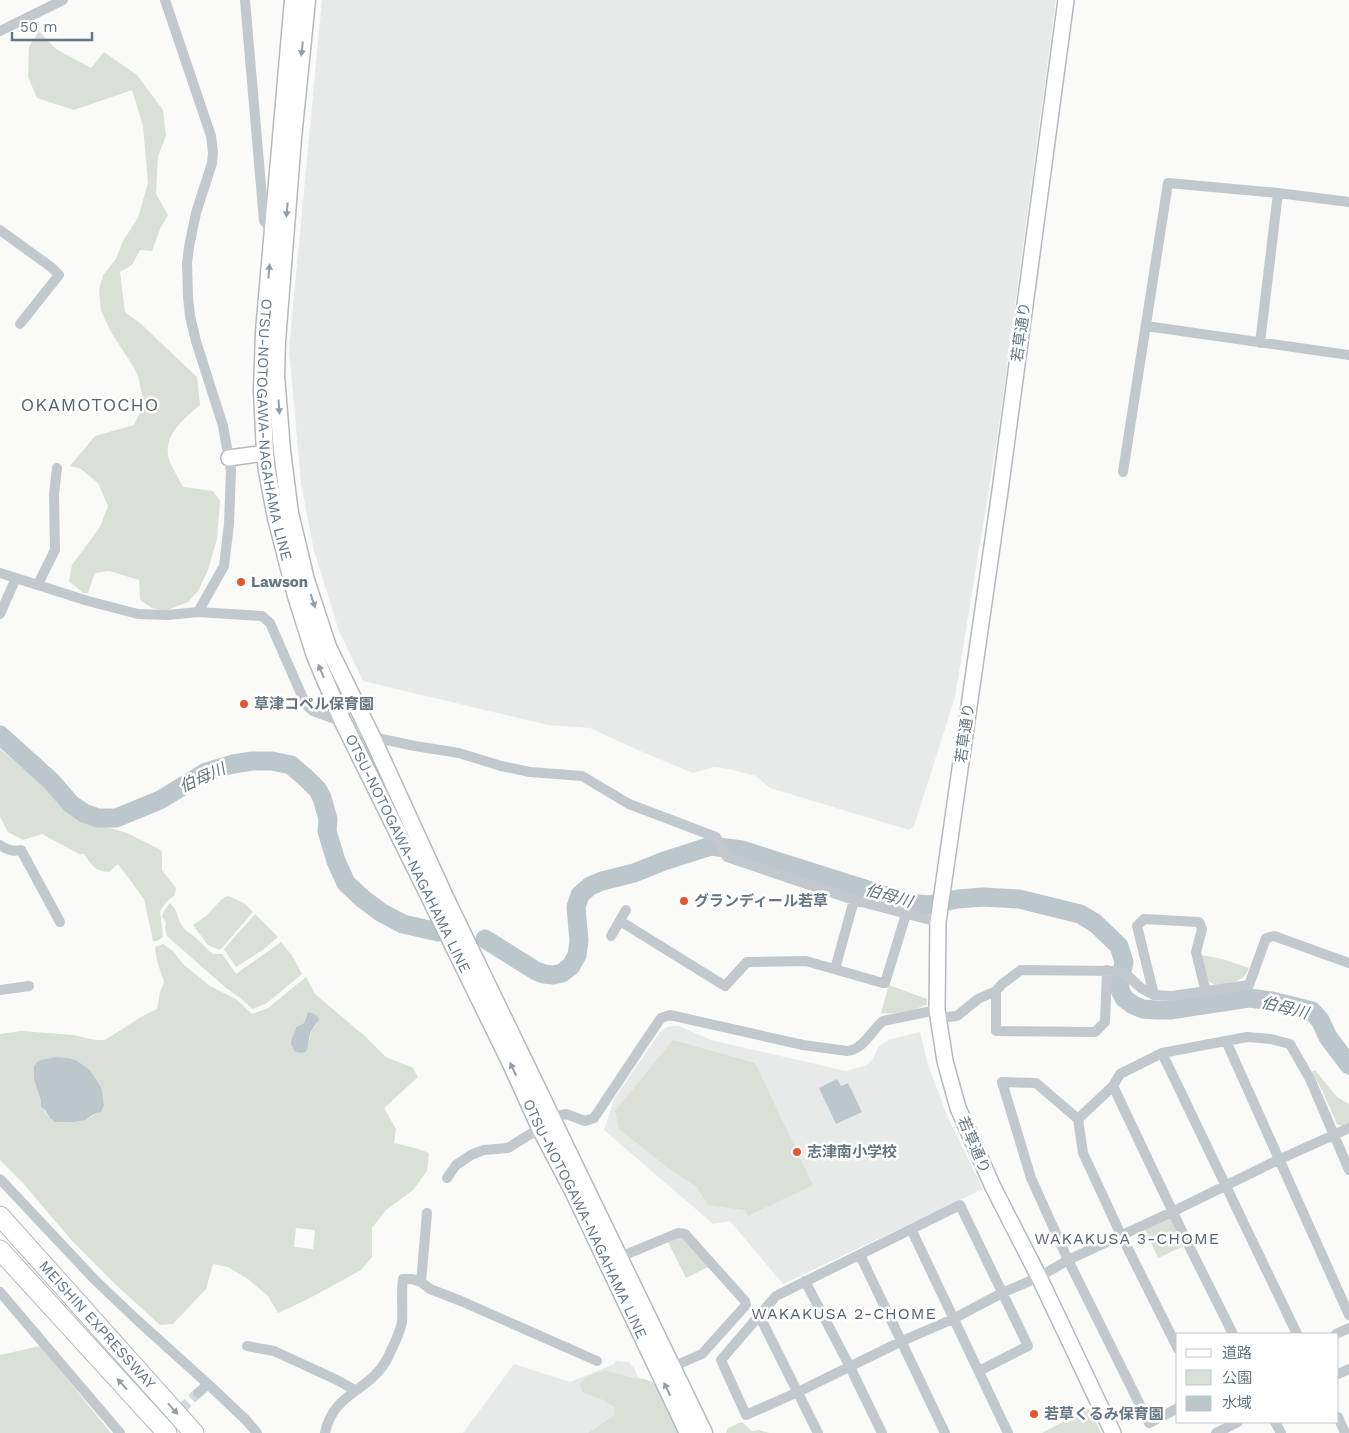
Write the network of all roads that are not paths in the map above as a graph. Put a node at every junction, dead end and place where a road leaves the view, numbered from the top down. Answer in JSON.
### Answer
{"nodes":[{"id":1,"x":63,"y":0,"type":"edge"},
{"id":2,"x":165,"y":0,"type":"edge"},
{"id":3,"x":245,"y":0,"type":"edge"},
{"id":4,"x":293,"y":0,"type":"edge"},
{"id":5,"x":307,"y":0,"type":"edge"},
{"id":6,"x":1066,"y":0,"type":"edge"},
{"id":7,"x":0,"y":30,"type":"edge"},
{"id":8,"x":1278,"y":193,"type":"junction"},
{"id":9,"x":1349,"y":202,"type":"edge"},
{"id":10,"x":0,"y":230,"type":"edge"},
{"id":11,"x":272,"y":230,"type":"junction"},
{"id":12,"x":20,"y":324,"type":"dead end"},
{"id":13,"x":1146,"y":326,"type":"junction"},
{"id":14,"x":1260,"y":343,"type":"junction"},
{"id":15,"x":1349,"y":355,"type":"edge"},
{"id":16,"x":265,"y":453,"type":"junction"},
{"id":17,"x":229,"y":458,"type":"junction"},
{"id":18,"x":56,"y":468,"type":"dead end"},
{"id":19,"x":1123,"y":472,"type":"dead end"},
{"id":20,"x":0,"y":573,"type":"edge"},
{"id":21,"x":16,"y":578,"type":"junction"},
{"id":22,"x":38,"y":584,"type":"junction"},
{"id":23,"x":198,"y":612,"type":"junction"},
{"id":24,"x":0,"y":614,"type":"edge"},
{"id":25,"x":343,"y":722,"type":"junction"},
{"id":26,"x":372,"y":737,"type":"junction"},
{"id":27,"x":0,"y":846,"type":"edge"},
{"id":28,"x":854,"y":900,"type":"junction"},
{"id":29,"x":940,"y":909,"type":"junction"},
{"id":30,"x":626,"y":910,"type":"dead end"},
{"id":31,"x":906,"y":914,"type":"junction"},
{"id":32,"x":620,"y":920,"type":"junction"},
{"id":33,"x":60,"y":922,"type":"dead end"},
{"id":34,"x":611,"y":936,"type":"dead end"},
{"id":35,"x":1349,"y":963,"type":"edge"},
{"id":36,"x":835,"y":969,"type":"junction"},
{"id":37,"x":1112,"y":970,"type":"junction"},
{"id":38,"x":29,"y":986,"type":"dead end"},
{"id":39,"x":0,"y":990,"type":"edge"},
{"id":40,"x":996,"y":991,"type":"junction"},
{"id":41,"x":1206,"y":992,"type":"junction"},
{"id":42,"x":1154,"y":996,"type":"junction"},
{"id":43,"x":938,"y":1014,"type":"junction"},
{"id":44,"x":1226,"y":1041,"type":"junction"},
{"id":45,"x":1162,"y":1053,"type":"junction"},
{"id":46,"x":1113,"y":1086,"type":"junction"},
{"id":47,"x":1078,"y":1119,"type":"junction"},
{"id":48,"x":546,"y":1122,"type":"junction"},
{"id":49,"x":1349,"y":1128,"type":"edge"},
{"id":50,"x":1334,"y":1134,"type":"junction"},
{"id":51,"x":1278,"y":1160,"type":"junction"},
{"id":52,"x":1349,"y":1170,"type":"edge"},
{"id":53,"x":447,"y":1178,"type":"dead end"},
{"id":54,"x":0,"y":1179,"type":"edge"},
{"id":55,"x":1226,"y":1186,"type":"junction"},
{"id":56,"x":1172,"y":1212,"type":"junction"},
{"id":57,"x":427,"y":1213,"type":"dead end"},
{"id":58,"x":0,"y":1216,"type":"edge"},
{"id":59,"x":911,"y":1229,"type":"junction"},
{"id":60,"x":1122,"y":1235,"type":"junction"},
{"id":61,"x":0,"y":1250,"type":"edge"},
{"id":62,"x":860,"y":1255,"type":"junction"},
{"id":63,"x":614,"y":1260,"type":"junction"},
{"id":64,"x":1068,"y":1260,"type":"junction"},
{"id":65,"x":1039,"y":1277,"type":"junction"},
{"id":66,"x":805,"y":1281,"type":"junction"},
{"id":67,"x":421,"y":1282,"type":"junction"},
{"id":68,"x":0,"y":1292,"type":"edge"},
{"id":69,"x":1002,"y":1294,"type":"junction"},
{"id":70,"x":759,"y":1315,"type":"junction"},
{"id":71,"x":1349,"y":1315,"type":"edge"},
{"id":72,"x":953,"y":1319,"type":"junction"},
{"id":73,"x":1232,"y":1333,"type":"edge"},
{"id":74,"x":1297,"y":1333,"type":"edge"},
{"id":75,"x":902,"y":1341,"type":"junction"},
{"id":76,"x":247,"y":1346,"type":"dead end"},
{"id":77,"x":1176,"y":1346,"type":"edge"},
{"id":78,"x":597,"y":1361,"type":"dead end"},
{"id":79,"x":672,"y":1366,"type":"junction"},
{"id":80,"x":850,"y":1367,"type":"junction"},
{"id":81,"x":979,"y":1371,"type":"junction"},
{"id":82,"x":208,"y":1384,"type":"junction"},
{"id":83,"x":355,"y":1390,"type":"junction"},
{"id":84,"x":798,"y":1392,"type":"junction"},
{"id":85,"x":198,"y":1393,"type":"tunnel mouth"},
{"id":86,"x":1176,"y":1409,"type":"edge"},
{"id":87,"x":1339,"y":1419,"type":"edge"},
{"id":88,"x":1236,"y":1423,"type":"edge"},
{"id":89,"x":120,"y":1433,"type":"edge"},
{"id":90,"x":166,"y":1433,"type":"edge"},
{"id":91,"x":194,"y":1433,"type":"edge"},
{"id":92,"x":257,"y":1433,"type":"edge"},
{"id":93,"x":325,"y":1433,"type":"edge"},
{"id":94,"x":688,"y":1433,"type":"edge"},
{"id":95,"x":704,"y":1433,"type":"edge"},
{"id":96,"x":818,"y":1433,"type":"edge"},
{"id":97,"x":882,"y":1433,"type":"edge"},
{"id":98,"x":945,"y":1433,"type":"edge"},
{"id":99,"x":1008,"y":1433,"type":"edge"},
{"id":100,"x":1113,"y":1433,"type":"edge"},
{"id":101,"x":1216,"y":1433,"type":"edge"},
{"id":102,"x":1345,"y":1433,"type":"edge"}],
"edges":[{"from":1,"to":7,"type":"street"},
{"from":2,"to":17,"type":"street"},
{"from":3,"to":11,"type":"street"},
{"from":4,"to":11,"type":"main road","name":"OTSU-NOTOGAWA-NAGAHAMA LINE"},
{"from":5,"to":26,"type":"main road","name":"OTSU-NOTOGAWA-NAGAHAMA LINE","one_way":true},
{"from":6,"to":29,"type":"street","name":"若草通り"},
{"from":8,"to":9,"type":"street"},
{"from":8,"to":13,"type":"street"},
{"from":8,"to":14,"type":"street"},
{"from":10,"to":12,"type":"street"},
{"from":16,"to":11,"type":"main road","name":"OTSU-NOTOGAWA-NAGAHAMA LINE","one_way":true},
{"from":13,"to":14,"type":"street"},
{"from":13,"to":19,"type":"street"},
{"from":14,"to":15,"type":"street"},
{"from":16,"to":17,"type":"street"},
{"from":25,"to":16,"type":"main road","name":"OTSU-NOTOGAWA-NAGAHAMA LINE","one_way":true},
{"from":17,"to":23,"type":"street"},
{"from":18,"to":22,"type":"street"},
{"from":20,"to":21,"type":"street"},
{"from":21,"to":22,"type":"street"},
{"from":21,"to":24,"type":"street"},
{"from":22,"to":23,"type":"street"},
{"from":23,"to":25,"type":"street"},
{"from":25,"to":26,"type":"street"},
{"from":48,"to":25,"type":"main road","name":"OTSU-NOTOGAWA-NAGAHAMA LINE","one_way":true},
{"from":26,"to":28,"type":"street"},
{"from":26,"to":48,"type":"main road","name":"OTSU-NOTOGAWA-NAGAHAMA LINE"},
{"from":27,"to":33,"type":"street"},
{"from":28,"to":31,"type":"street"},
{"from":28,"to":36,"type":"street"},
{"from":29,"to":31,"type":"street"},
{"from":29,"to":43,"type":"street","name":"若草通り"},
{"from":30,"to":32,"type":"street"},
{"from":31,"to":36,"type":"street"},
{"from":32,"to":34,"type":"street"},
{"from":32,"to":36,"type":"street"},
{"from":35,"to":41,"type":"street"},
{"from":37,"to":40,"type":"street"},
{"from":37,"to":40,"type":"street"},
{"from":37,"to":42,"type":"street"},
{"from":38,"to":39,"type":"street"},
{"from":40,"to":43,"type":"street"},
{"from":41,"to":42,"type":"street"},
{"from":41,"to":42,"type":"street"},
{"from":43,"to":48,"type":"street"},
{"from":43,"to":65,"type":"street","name":"若草通り"},
{"from":44,"to":45,"type":"street"},
{"from":44,"to":50,"type":"street"},
{"from":44,"to":51,"type":"street"},
{"from":45,"to":46,"type":"street"},
{"from":45,"to":55,"type":"street"},
{"from":46,"to":47,"type":"street"},
{"from":46,"to":56,"type":"street"},
{"from":47,"to":60,"type":"street"},
{"from":47,"to":64,"type":"street"},
{"from":48,"to":53,"type":"street"},
{"from":48,"to":63,"type":"main road","name":"OTSU-NOTOGAWA-NAGAHAMA LINE"},
{"from":49,"to":50,"type":"street"},
{"from":50,"to":51,"type":"street"},
{"from":50,"to":52,"type":"street"},
{"from":51,"to":55,"type":"street"},
{"from":51,"to":71,"type":"street"},
{"from":54,"to":82,"type":"street"},
{"from":55,"to":56,"type":"street"},
{"from":55,"to":74,"type":"street"},
{"from":56,"to":60,"type":"street"},
{"from":56,"to":73,"type":"street"},
{"from":57,"to":67,"type":"street"},
{"from":58,"to":91,"type":"highway","name":"MEISHIN EXPRESSWAY","one_way":true},
{"from":59,"to":62,"type":"street"},
{"from":59,"to":69,"type":"street"},
{"from":59,"to":72,"type":"street"},
{"from":60,"to":64,"type":"street"},
{"from":60,"to":77,"type":"street"},
{"from":90,"to":61,"type":"highway","name":"MEISHIN EXPRESSWAY","one_way":true},
{"from":62,"to":66,"type":"street"},
{"from":62,"to":75,"type":"street"},
{"from":63,"to":79,"type":"main road","name":"OTSU-NOTOGAWA-NAGAHAMA LINE"},
{"from":63,"to":79,"type":"street"},
{"from":94,"to":63,"type":"main road","name":"OTSU-NOTOGAWA-NAGAHAMA LINE","one_way":true},
{"from":64,"to":65,"type":"street"},
{"from":64,"to":86,"type":"street"},
{"from":65,"to":69,"type":"street"},
{"from":65,"to":100,"type":"street","name":"若草通り"},
{"from":66,"to":70,"type":"street"},
{"from":66,"to":80,"type":"street"},
{"from":67,"to":78,"type":"street"},
{"from":67,"to":83,"type":"street"},
{"from":68,"to":89,"type":"street"},
{"from":69,"to":72,"type":"street"},
{"from":69,"to":81,"type":"street"},
{"from":70,"to":84,"type":"street"},
{"from":70,"to":84,"type":"street"},
{"from":72,"to":75,"type":"street"},
{"from":72,"to":81,"type":"street"},
{"from":75,"to":80,"type":"street"},
{"from":75,"to":98,"type":"street"},
{"from":76,"to":83,"type":"street"},
{"from":79,"to":95,"type":"main road","name":"OTSU-NOTOGAWA-NAGAHAMA LINE"},
{"from":80,"to":84,"type":"street"},
{"from":80,"to":97,"type":"street"},
{"from":81,"to":99,"type":"street"},
{"from":82,"to":85,"type":"street"},
{"from":82,"to":92,"type":"street"},
{"from":83,"to":93,"type":"street"},
{"from":84,"to":96,"type":"street"},
{"from":87,"to":102,"type":"street"},
{"from":88,"to":101,"type":"street"}]}
